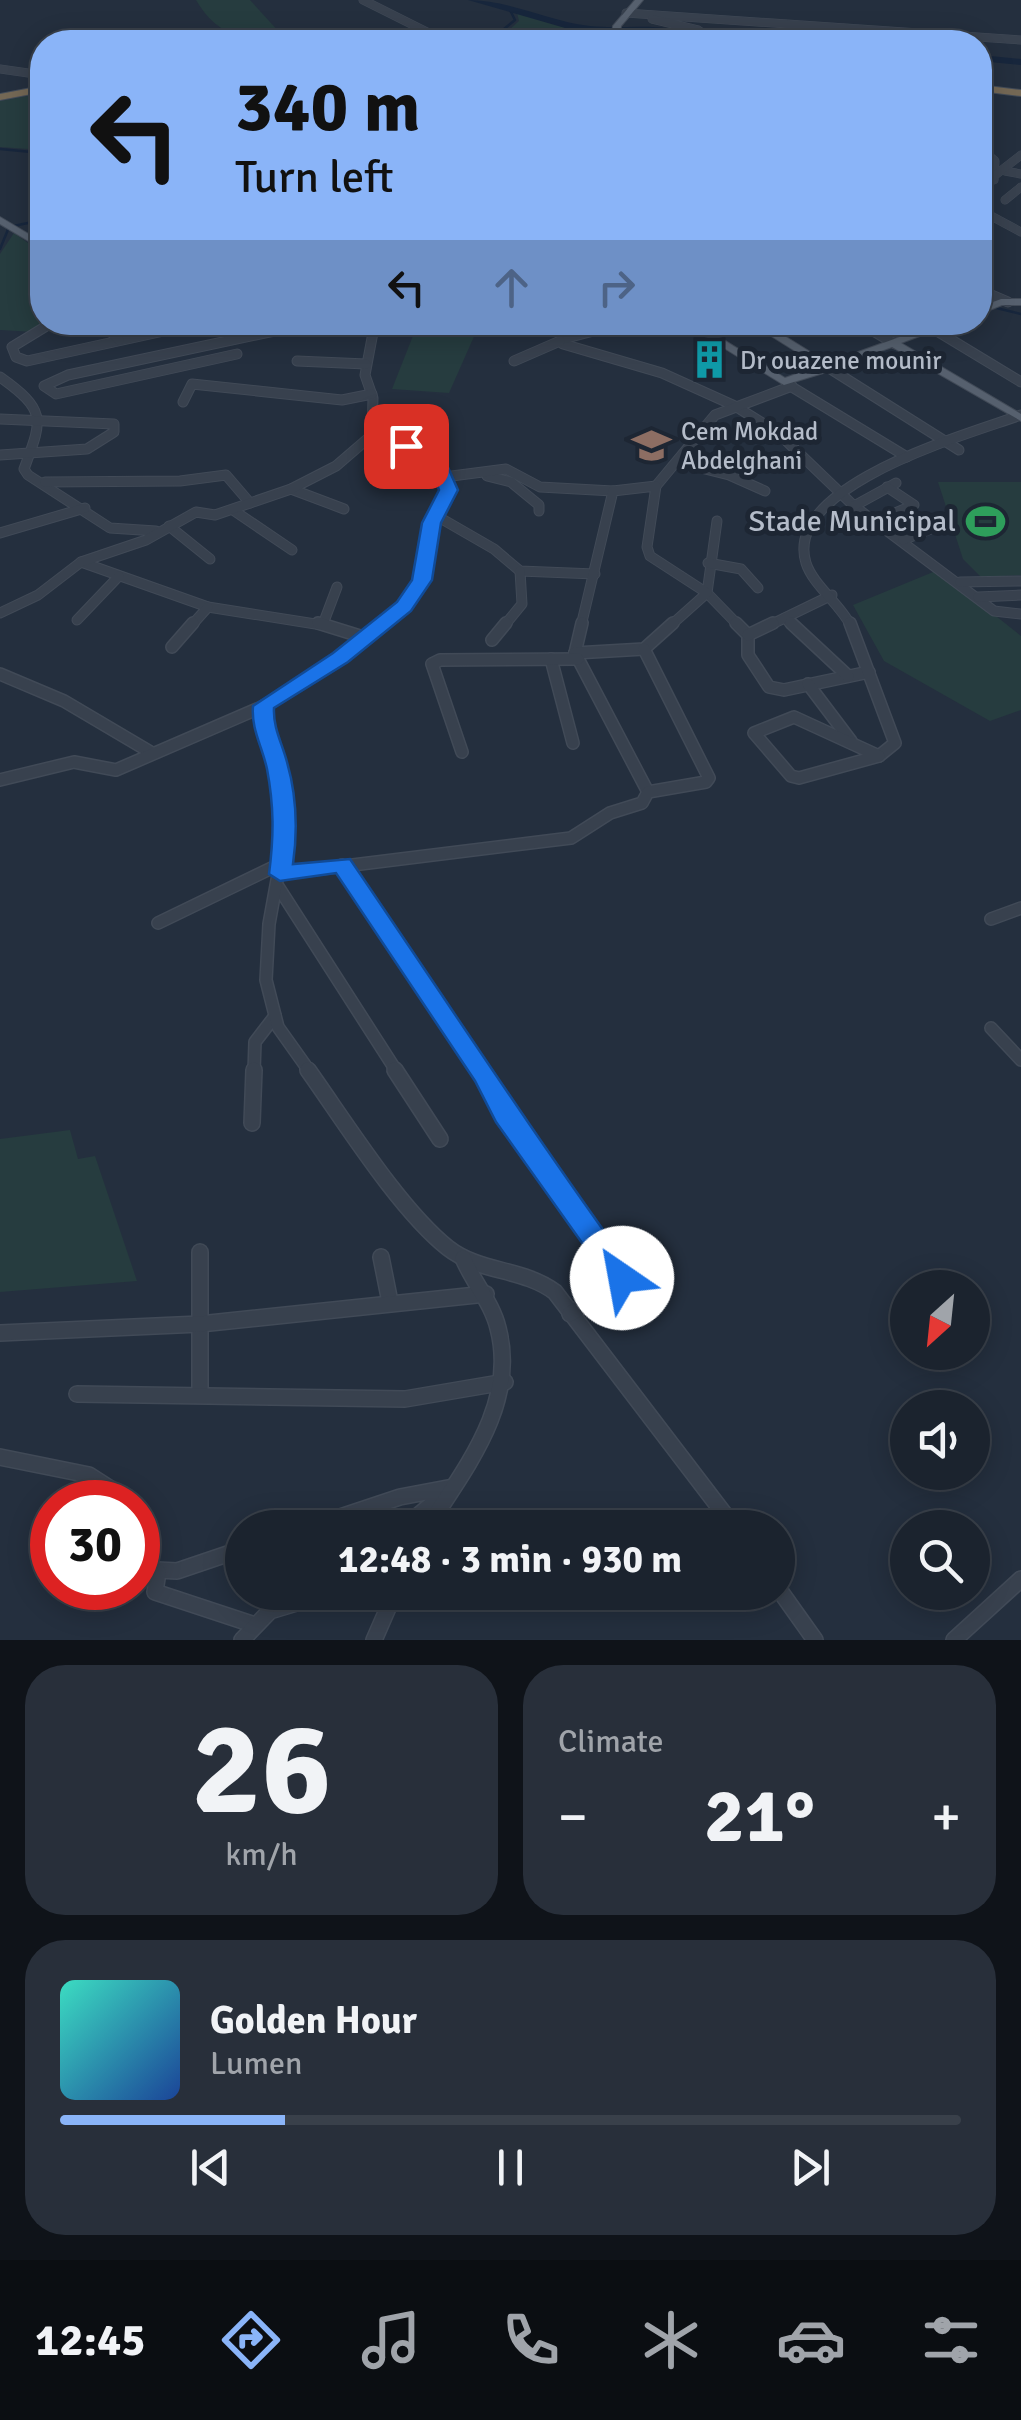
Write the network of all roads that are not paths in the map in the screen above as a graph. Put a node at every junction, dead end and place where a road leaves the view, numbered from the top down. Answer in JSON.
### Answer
{"nodes":[{"id":1,"x":363,"y":0,"type":"edge"},
{"id":2,"x":639,"y":0,"type":"edge"},
{"id":3,"x":417,"y":30,"type":"edge"},
{"id":4,"x":614,"y":30,"type":"edge"},
{"id":5,"x":629,"y":30,"type":"edge"},
{"id":6,"x":699,"y":30,"type":"edge"},
{"id":7,"x":992,"y":40,"type":"edge"},
{"id":8,"x":1021,"y":40,"type":"edge"},
{"id":9,"x":0,"y":68,"type":"edge"},
{"id":10,"x":30,"y":72,"type":"edge"},
{"id":11,"x":992,"y":88,"type":"edge"},
{"id":12,"x":30,"y":89,"type":"edge"},
{"id":13,"x":1021,"y":91,"type":"edge"},
{"id":14,"x":0,"y":95,"type":"edge"},
{"id":15,"x":1021,"y":155,"type":"edge"},
{"id":16,"x":992,"y":158,"type":"edge"},
{"id":17,"x":1005,"y":171,"type":"junction"},
{"id":18,"x":1021,"y":174,"type":"edge"},
{"id":19,"x":994,"y":180,"type":"joint"},
{"id":20,"x":1021,"y":187,"type":"edge"},
{"id":21,"x":1005,"y":200,"type":"dead end"},
{"id":22,"x":992,"y":216,"type":"edge"},
{"id":23,"x":2,"y":220,"type":"edge"},
{"id":24,"x":1021,"y":232,"type":"edge"},
{"id":25,"x":30,"y":238,"type":"edge"},
{"id":26,"x":992,"y":296,"type":"edge"},
{"id":27,"x":1005,"y":302,"type":"junction"},
{"id":28,"x":1021,"y":302,"type":"edge"},
{"id":29,"x":992,"y":307,"type":"edge"},
{"id":30,"x":32,"y":335,"type":"edge"},
{"id":31,"x":114,"y":335,"type":"edge"},
{"id":32,"x":140,"y":335,"type":"edge"},
{"id":33,"x":172,"y":335,"type":"edge"},
{"id":34,"x":248,"y":335,"type":"edge"},
{"id":35,"x":373,"y":335,"type":"edge"},
{"id":36,"x":578,"y":335,"type":"edge"},
{"id":37,"x":708,"y":335,"type":"edge"},
{"id":38,"x":775,"y":335,"type":"edge"},
{"id":39,"x":880,"y":335,"type":"edge"},
{"id":40,"x":917,"y":335,"type":"edge"},
{"id":41,"x":945,"y":335,"type":"edge"},
{"id":42,"x":119,"y":340,"type":"junction"},
{"id":43,"x":561,"y":340,"type":"junction"},
{"id":44,"x":895,"y":344,"type":"junction"},
{"id":45,"x":237,"y":354,"type":"dead end"},
{"id":46,"x":60,"y":356,"type":"junction"},
{"id":47,"x":134,"y":357,"type":"junction"},
{"id":48,"x":16,"y":358,"type":"junction"},
{"id":49,"x":298,"y":360,"type":"dead end"},
{"id":50,"x":514,"y":361,"type":"dead end"},
{"id":51,"x":337,"y":362,"type":"junction"},
{"id":52,"x":366,"y":364,"type":"junction"},
{"id":53,"x":829,"y":368,"type":"junction"},
{"id":54,"x":319,"y":372,"type":"dead end"},
{"id":55,"x":0,"y":374,"type":"edge"},
{"id":56,"x":148,"y":374,"type":"junction"},
{"id":57,"x":68,"y":376,"type":"junction"},
{"id":58,"x":1021,"y":382,"type":"edge"},
{"id":59,"x":788,"y":384,"type":"junction"},
{"id":60,"x":372,"y":394,"type":"junction"},
{"id":61,"x":182,"y":402,"type":"dead end"},
{"id":62,"x":735,"y":406,"type":"junction"},
{"id":63,"x":1020,"y":416,"type":"edge"},
{"id":64,"x":0,"y":419,"type":"edge"},
{"id":65,"x":39,"y":419,"type":"junction"},
{"id":66,"x":372,"y":435,"type":"junction"},
{"id":67,"x":948,"y":442,"type":"junction"},
{"id":68,"x":960,"y":450,"type":"dead end"},
{"id":69,"x":0,"y":455,"type":"edge"},
{"id":70,"x":28,"y":456,"type":"junction"},
{"id":71,"x":907,"y":457,"type":"junction"},
{"id":72,"x":677,"y":462,"type":"junction"},
{"id":73,"x":478,"y":474,"type":"junction"},
{"id":74,"x":444,"y":477,"type":"junction"},
{"id":75,"x":44,"y":482,"type":"junction"},
{"id":76,"x":656,"y":486,"type":"junction"},
{"id":77,"x":292,"y":489,"type":"junction"},
{"id":78,"x":613,"y":490,"type":"junction"},
{"id":79,"x":765,"y":491,"type":"dead end"},
{"id":80,"x":839,"y":493,"type":"junction"},
{"id":81,"x":250,"y":503,"type":"junction"},
{"id":82,"x":854,"y":506,"type":"junction"},
{"id":83,"x":85,"y":508,"type":"junction"},
{"id":84,"x":344,"y":509,"type":"dead end"},
{"id":85,"x":233,"y":510,"type":"junction"},
{"id":86,"x":539,"y":511,"type":"dead end"},
{"id":87,"x":435,"y":515,"type":"junction"},
{"id":88,"x":717,"y":521,"type":"dead end"},
{"id":89,"x":876,"y":521,"type":"junction"},
{"id":90,"x":169,"y":526,"type":"junction"},
{"id":91,"x":938,"y":526,"type":"dead end"},
{"id":92,"x":156,"y":531,"type":"junction"},
{"id":93,"x":0,"y":533,"type":"edge"},
{"id":94,"x":903,"y":540,"type":"junction"},
{"id":95,"x":292,"y":550,"type":"dead end"},
{"id":96,"x":210,"y":559,"type":"dead end"},
{"id":97,"x":81,"y":562,"type":"junction"},
{"id":98,"x":708,"y":563,"type":"junction"},
{"id":99,"x":520,"y":571,"type":"junction"},
{"id":100,"x":595,"y":574,"type":"junction"},
{"id":101,"x":119,"y":576,"type":"junction"},
{"id":102,"x":1021,"y":581,"type":"edge"},
{"id":103,"x":959,"y":582,"type":"junction"},
{"id":104,"x":337,"y":587,"type":"dead end"},
{"id":105,"x":758,"y":588,"type":"dead end"},
{"id":106,"x":706,"y":593,"type":"junction"},
{"id":107,"x":832,"y":595,"type":"junction"},
{"id":108,"x":1021,"y":595,"type":"edge"},
{"id":109,"x":978,"y":597,"type":"junction"},
{"id":110,"x":208,"y":607,"type":"junction"},
{"id":111,"x":0,"y":613,"type":"edge"},
{"id":112,"x":1021,"y":614,"type":"edge"},
{"id":113,"x":784,"y":618,"type":"junction"},
{"id":114,"x":77,"y":620,"type":"dead end"},
{"id":115,"x":323,"y":624,"type":"junction"},
{"id":116,"x":748,"y":635,"type":"junction"},
{"id":117,"x":363,"y":637,"type":"junction"},
{"id":118,"x":492,"y":640,"type":"dead end"},
{"id":119,"x":172,"y":647,"type":"dead end"},
{"id":120,"x":644,"y":649,"type":"junction"},
{"id":121,"x":576,"y":656,"type":"junction"},
{"id":122,"x":550,"y":659,"type":"junction"},
{"id":123,"x":869,"y":672,"type":"junction"},
{"id":124,"x":0,"y":674,"type":"edge"},
{"id":125,"x":848,"y":676,"type":"junction"},
{"id":126,"x":808,"y":684,"type":"junction"},
{"id":127,"x":264,"y":706,"type":"junction"},
{"id":128,"x":839,"y":722,"type":"junction"},
{"id":129,"x":823,"y":730,"type":"junction"},
{"id":130,"x":851,"y":741,"type":"junction"},
{"id":131,"x":572,"y":744,"type":"dead end"},
{"id":132,"x":462,"y":752,"type":"dead end"},
{"id":133,"x":152,"y":753,"type":"junction"},
{"id":134,"x":880,"y":756,"type":"junction"},
{"id":135,"x":0,"y":780,"type":"edge"},
{"id":136,"x":648,"y":792,"type":"junction"},
{"id":137,"x":342,"y":865,"type":"junction"},
{"id":138,"x":280,"y":874,"type":"junction"},
{"id":139,"x":1021,"y":908,"type":"edge"},
{"id":140,"x":991,"y":919,"type":"dead end"},
{"id":141,"x":158,"y":922,"type":"dead end"},
{"id":142,"x":275,"y":1016,"type":"junction"},
{"id":143,"x":990,"y":1028,"type":"dead end"},
{"id":144,"x":1021,"y":1060,"type":"edge"},
{"id":145,"x":252,"y":1123,"type":"dead end"},
{"id":146,"x":440,"y":1139,"type":"dead end"},
{"id":147,"x":200,"y":1252,"type":"dead end"},
{"id":148,"x":380,"y":1257,"type":"dead end"},
{"id":149,"x":463,"y":1258,"type":"junction"},
{"id":150,"x":486,"y":1294,"type":"junction"},
{"id":151,"x":390,"y":1302,"type":"junction"},
{"id":152,"x":570,"y":1314,"type":"junction"},
{"id":153,"x":200,"y":1324,"type":"junction"},
{"id":154,"x":0,"y":1333,"type":"edge"},
{"id":155,"x":505,"y":1382,"type":"junction"},
{"id":156,"x":200,"y":1393,"type":"junction"},
{"id":157,"x":78,"y":1394,"type":"dead end"},
{"id":158,"x":0,"y":1458,"type":"edge"},
{"id":159,"x":96,"y":1480,"type":"edge"},
{"id":160,"x":453,"y":1486,"type":"junction"},
{"id":161,"x":359,"y":1510,"type":"edge"},
{"id":162,"x":424,"y":1510,"type":"edge"},
{"id":163,"x":438,"y":1510,"type":"edge"},
{"id":164,"x":723,"y":1510,"type":"edge"},
{"id":165,"x":225,"y":1555,"type":"edge"},
{"id":166,"x":160,"y":1572,"type":"edge"},
{"id":167,"x":1021,"y":1579,"type":"edge"},
{"id":168,"x":160,"y":1594,"type":"edge"},
{"id":169,"x":269,"y":1610,"type":"edge"},
{"id":170,"x":386,"y":1610,"type":"edge"},
{"id":171,"x":794,"y":1610,"type":"edge"},
{"id":172,"x":252,"y":1624,"type":"junction"},
{"id":173,"x":242,"y":1640,"type":"edge"},
{"id":174,"x":374,"y":1640,"type":"edge"},
{"id":175,"x":815,"y":1640,"type":"edge"},
{"id":176,"x":954,"y":1640,"type":"edge"}],
"edges":[{"from":1,"to":3,"type":"street"},
{"from":2,"to":4,"type":"main road"},
{"from":5,"to":6,"type":"street"},
{"from":7,"to":8,"type":"street"},
{"from":9,"to":10,"type":"street"},
{"from":11,"to":13,"type":"highway"},
{"from":12,"to":14,"type":"highway"},
{"from":15,"to":17,"type":"street"},
{"from":16,"to":19,"type":"street"},
{"from":17,"to":18,"type":"street"},
{"from":17,"to":19,"type":"street"},
{"from":20,"to":21,"type":"street"},
{"from":22,"to":24,"type":"street"},
{"from":23,"to":25,"type":"main road"},
{"from":26,"to":27,"type":"street"},
{"from":27,"to":28,"type":"main road"},
{"from":27,"to":29,"type":"main road"},
{"from":30,"to":48,"type":"street"},
{"from":31,"to":42,"type":"street"},
{"from":32,"to":42,"type":"street"},
{"from":33,"to":46,"type":"street"},
{"from":34,"to":47,"type":"street"},
{"from":35,"to":52,"type":"street"},
{"from":36,"to":43,"type":"street"},
{"from":37,"to":59,"type":"main road"},
{"from":38,"to":53,"type":"main road"},
{"from":39,"to":44,"type":"street"},
{"from":40,"to":44,"type":"main road"},
{"from":41,"to":58,"type":"street"},
{"from":42,"to":46,"type":"street"},
{"from":43,"to":50,"type":"street"},
{"from":43,"to":62,"type":"street"},
{"from":44,"to":53,"type":"main road"},
{"from":44,"to":63,"type":"main road"},
{"from":45,"to":56,"type":"street"},
{"from":46,"to":48,"type":"street"},
{"from":46,"to":57,"type":"street"},
{"from":47,"to":56,"type":"street"},
{"from":47,"to":57,"type":"street"},
{"from":48,"to":55,"type":"street"},
{"from":49,"to":51,"type":"street"},
{"from":51,"to":52,"type":"street"},
{"from":51,"to":54,"type":"street"},
{"from":52,"to":60,"type":"street"},
{"from":53,"to":59,"type":"main road"},
{"from":53,"to":67,"type":"street"},
{"from":55,"to":65,"type":"street"},
{"from":56,"to":57,"type":"street"},
{"from":59,"to":62,"type":"street"},
{"from":59,"to":71,"type":"street"},
{"from":60,"to":61,"type":"street"},
{"from":60,"to":66,"type":"street"},
{"from":62,"to":72,"type":"street"},
{"from":62,"to":80,"type":"street"},
{"from":63,"to":67,"type":"street"},
{"from":64,"to":65,"type":"street"},
{"from":65,"to":70,"type":"street"},
{"from":65,"to":70,"type":"street"},
{"from":66,"to":74,"type":"street"},
{"from":66,"to":77,"type":"street"},
{"from":67,"to":68,"type":"street"},
{"from":67,"to":71,"type":"street"},
{"from":69,"to":70,"type":"street"},
{"from":70,"to":75,"type":"street"},
{"from":71,"to":80,"type":"street"},
{"from":72,"to":76,"type":"street"},
{"from":72,"to":79,"type":"street"},
{"from":73,"to":74,"type":"street"},
{"from":73,"to":78,"type":"street"},
{"from":73,"to":86,"type":"street"},
{"from":74,"to":87,"type":"street"},
{"from":75,"to":81,"type":"street"},
{"from":75,"to":83,"type":"street"},
{"from":76,"to":78,"type":"street"},
{"from":76,"to":106,"type":"street"},
{"from":77,"to":81,"type":"street"},
{"from":77,"to":84,"type":"street"},
{"from":78,"to":100,"type":"street"},
{"from":80,"to":82,"type":"street"},
{"from":80,"to":107,"type":"street"},
{"from":81,"to":85,"type":"street"},
{"from":82,"to":89,"type":"street"},
{"from":82,"to":89,"type":"street"},
{"from":83,"to":92,"type":"street"},
{"from":83,"to":93,"type":"street"},
{"from":85,"to":90,"type":"street"},
{"from":85,"to":95,"type":"street"},
{"from":87,"to":99,"type":"street"},
{"from":87,"to":117,"type":"street"},
{"from":88,"to":98,"type":"street"},
{"from":89,"to":94,"type":"street"},
{"from":90,"to":92,"type":"street"},
{"from":90,"to":96,"type":"street"},
{"from":91,"to":94,"type":"street"},
{"from":92,"to":97,"type":"street"},
{"from":94,"to":103,"type":"street"},
{"from":97,"to":101,"type":"street"},
{"from":97,"to":111,"type":"street"},
{"from":98,"to":105,"type":"street"},
{"from":98,"to":106,"type":"street"},
{"from":99,"to":100,"type":"street"},
{"from":99,"to":118,"type":"street"},
{"from":100,"to":121,"type":"street"},
{"from":101,"to":110,"type":"street"},
{"from":101,"to":114,"type":"street"},
{"from":102,"to":103,"type":"street"},
{"from":103,"to":109,"type":"street"},
{"from":104,"to":115,"type":"street"},
{"from":106,"to":116,"type":"street"},
{"from":106,"to":120,"type":"street"},
{"from":107,"to":113,"type":"street"},
{"from":107,"to":123,"type":"street"},
{"from":108,"to":109,"type":"street"},
{"from":109,"to":112,"type":"street"},
{"from":110,"to":115,"type":"street"},
{"from":110,"to":119,"type":"street"},
{"from":113,"to":116,"type":"street"},
{"from":113,"to":125,"type":"street"},
{"from":115,"to":117,"type":"street"},
{"from":116,"to":126,"type":"street"},
{"from":117,"to":127,"type":"street"},
{"from":120,"to":121,"type":"street"},
{"from":120,"to":136,"type":"street"},
{"from":121,"to":122,"type":"street"},
{"from":121,"to":136,"type":"street"},
{"from":122,"to":131,"type":"street"},
{"from":122,"to":132,"type":"street"},
{"from":123,"to":125,"type":"street"},
{"from":123,"to":134,"type":"street"},
{"from":124,"to":133,"type":"street"},
{"from":125,"to":126,"type":"street"},
{"from":126,"to":128,"type":"street"},
{"from":127,"to":133,"type":"street"},
{"from":127,"to":138,"type":"street"},
{"from":128,"to":129,"type":"street"},
{"from":128,"to":130,"type":"street"},
{"from":129,"to":130,"type":"street"},
{"from":129,"to":134,"type":"street"},
{"from":130,"to":134,"type":"street"},
{"from":133,"to":135,"type":"street"},
{"from":136,"to":137,"type":"street"},
{"from":137,"to":138,"type":"street"},
{"from":137,"to":152,"type":"street"},
{"from":138,"to":141,"type":"street"},
{"from":138,"to":142,"type":"street"},
{"from":138,"to":146,"type":"street"},
{"from":139,"to":140,"type":"street"},
{"from":142,"to":145,"type":"street"},
{"from":142,"to":149,"type":"street"},
{"from":143,"to":144,"type":"street"},
{"from":147,"to":153,"type":"street"},
{"from":148,"to":151,"type":"street"},
{"from":149,"to":150,"type":"street"},
{"from":149,"to":152,"type":"street"},
{"from":150,"to":151,"type":"street"},
{"from":150,"to":155,"type":"street"},
{"from":151,"to":153,"type":"street"},
{"from":152,"to":164,"type":"street"},
{"from":153,"to":154,"type":"street"},
{"from":153,"to":156,"type":"street"},
{"from":155,"to":156,"type":"street"},
{"from":155,"to":160,"type":"street"},
{"from":156,"to":157,"type":"street"},
{"from":158,"to":159,"type":"street"},
{"from":160,"to":161,"type":"street"},
{"from":160,"to":162,"type":"street"},
{"from":160,"to":163,"type":"street"},
{"from":165,"to":166,"type":"street"},
{"from":167,"to":176,"type":"street"},
{"from":168,"to":172,"type":"street"},
{"from":169,"to":172,"type":"street"},
{"from":170,"to":174,"type":"street"},
{"from":171,"to":175,"type":"street"},
{"from":172,"to":173,"type":"street"}]}
